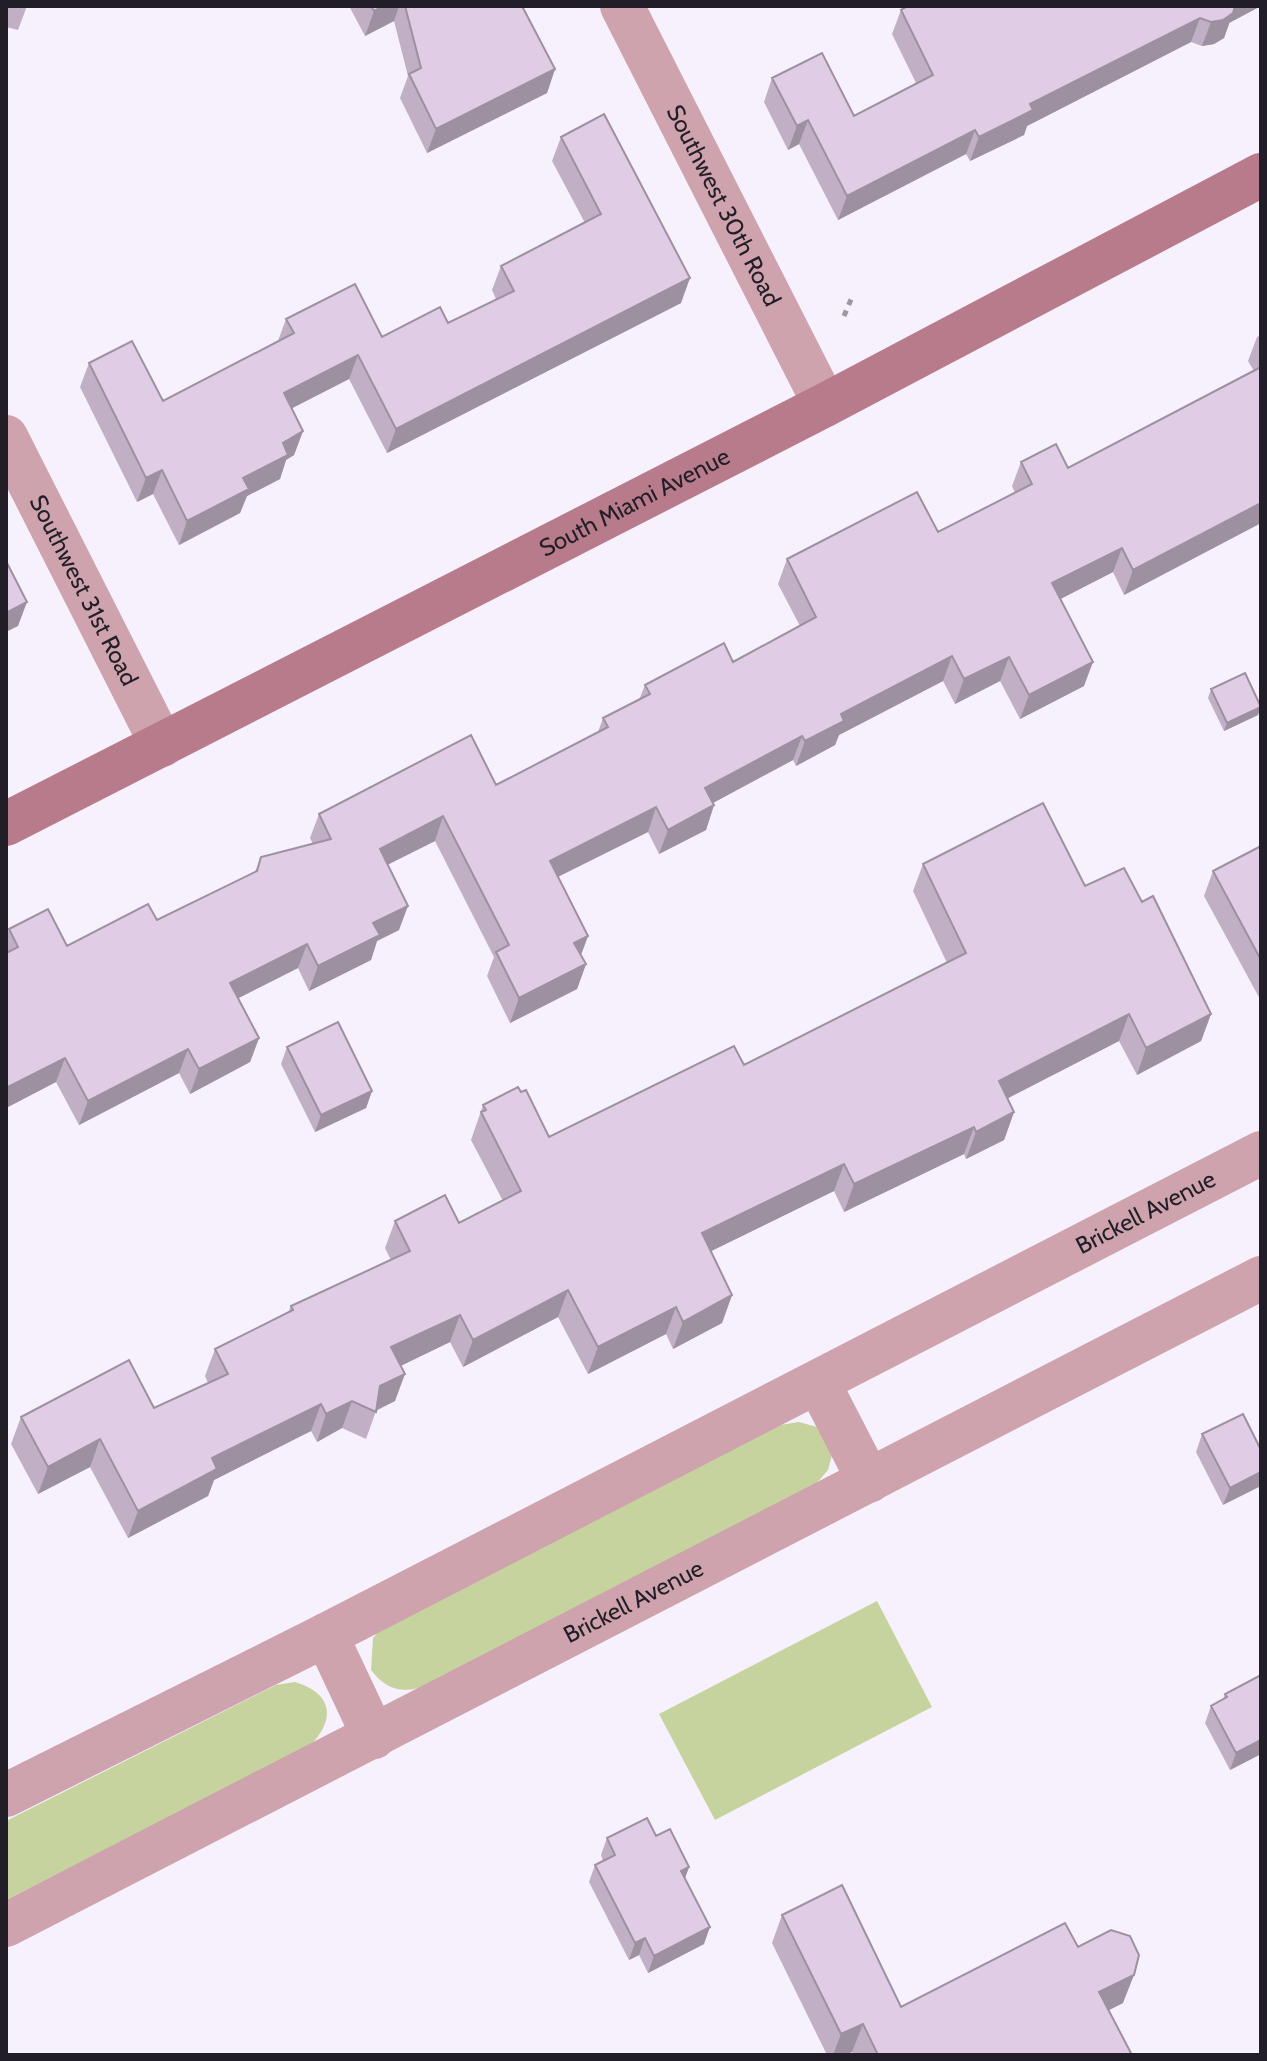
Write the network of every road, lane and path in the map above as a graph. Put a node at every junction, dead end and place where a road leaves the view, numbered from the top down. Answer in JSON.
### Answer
{"nodes":[{"id":1,"x":622,"y":6,"type":"edge"},
{"id":2,"x":1261,"y":175,"type":"edge"},
{"id":3,"x":852,"y":297,"type":"dead end"},
{"id":4,"x":844,"y":316,"type":"dead end"},
{"id":5,"x":825,"y":405,"type":"junction"},
{"id":6,"x":6,"y":437,"type":"edge"},
{"id":7,"x":162,"y":745,"type":"junction"},
{"id":8,"x":6,"y":824,"type":"edge"},
{"id":9,"x":1261,"y":1153,"type":"edge"},
{"id":10,"x":1261,"y":1278,"type":"edge"},
{"id":11,"x":818,"y":1382,"type":"junction"},
{"id":12,"x":869,"y":1481,"type":"junction"},
{"id":13,"x":326,"y":1635,"type":"junction"},
{"id":14,"x":374,"y":1737,"type":"junction"},
{"id":15,"x":6,"y":1795,"type":"edge"},
{"id":16,"x":6,"y":1925,"type":"edge"}],
"edges":[{"from":1,"to":5,"type":"street","name":"Southwest 30th Road"},
{"from":2,"to":5,"type":"main road","name":"South Miami Avenue"},
{"from":3,"to":4,"type":"path"},
{"from":5,"to":7,"type":"main road","name":"South Miami Avenue"},
{"from":6,"to":7,"type":"street","name":"Southwest 31st Road"},
{"from":7,"to":8,"type":"main road","name":"South Miami Avenue"},
{"from":9,"to":11,"type":"street","name":"Brickell Avenue"},
{"from":10,"to":12,"type":"street","name":"Brickell Avenue"},
{"from":11,"to":12,"type":"street"},
{"from":11,"to":13,"type":"street","name":"Brickell Avenue"},
{"from":12,"to":14,"type":"street","name":"Brickell Avenue"},
{"from":13,"to":14,"type":"street"},
{"from":13,"to":15,"type":"street","name":"Brickell Avenue"},
{"from":14,"to":16,"type":"street","name":"Brickell Avenue"}]}
